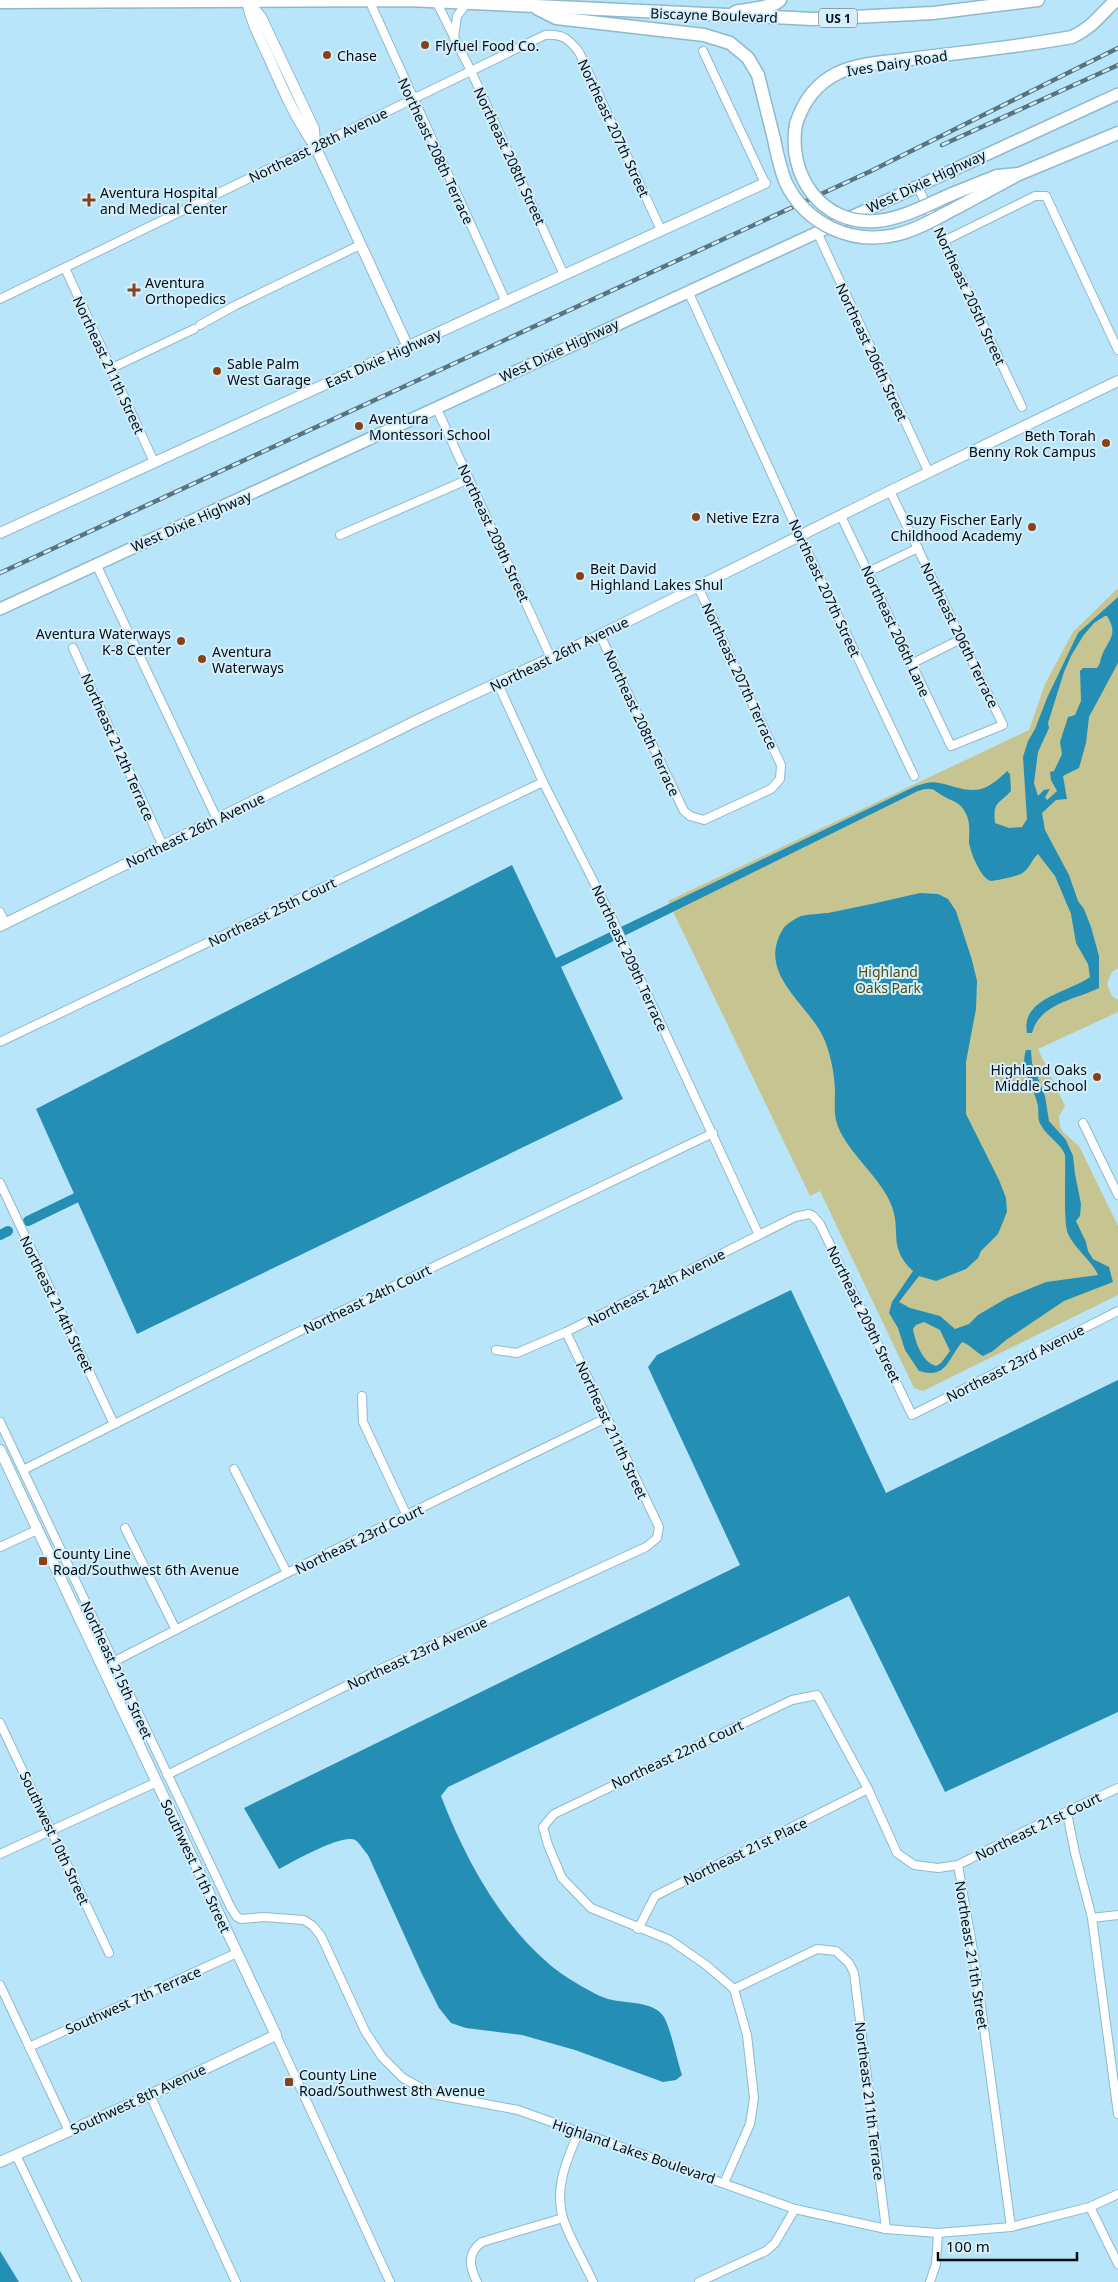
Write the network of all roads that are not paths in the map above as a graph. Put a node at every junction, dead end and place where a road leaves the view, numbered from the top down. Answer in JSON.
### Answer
{"nodes":[{"id":1,"x":368,"y":0,"type":"edge"},
{"id":2,"x":436,"y":0,"type":"edge"},
{"id":3,"x":780,"y":0,"type":"edge"},
{"id":4,"x":1038,"y":0,"type":"edge"},
{"id":5,"x":247,"y":1,"type":"edge"},
{"id":6,"x":0,"y":2,"type":"edge"},
{"id":7,"x":467,"y":3,"type":"junction"},
{"id":8,"x":1110,"y":3,"type":"edge"},
{"id":9,"x":533,"y":7,"type":"junction"},
{"id":10,"x":723,"y":16,"type":"junction"},
{"id":11,"x":557,"y":34,"type":"joint"},
{"id":12,"x":454,"y":38,"type":"junction"},
{"id":13,"x":703,"y":52,"type":"dead end"},
{"id":14,"x":471,"y":71,"type":"junction"},
{"id":15,"x":1118,"y":94,"type":"edge"},
{"id":16,"x":412,"y":99,"type":"junction"},
{"id":17,"x":1118,"y":133,"type":"edge"},
{"id":18,"x":315,"y":146,"type":"junction"},
{"id":19,"x":1019,"y":174,"type":"junction"},
{"id":20,"x":765,"y":182,"type":"joint"},
{"id":21,"x":918,"y":185,"type":"junction"},
{"id":22,"x":661,"y":230,"type":"junction"},
{"id":23,"x":816,"y":232,"type":"junction"},
{"id":24,"x":944,"y":241,"type":"junction"},
{"id":25,"x":360,"y":245,"type":"junction"},
{"id":26,"x":65,"y":268,"type":"junction"},
{"id":27,"x":564,"y":275,"type":"junction"},
{"id":28,"x":688,"y":291,"type":"junction"},
{"id":29,"x":0,"y":300,"type":"edge"},
{"id":30,"x":506,"y":302,"type":"junction"},
{"id":31,"x":408,"y":347,"type":"junction"},
{"id":32,"x":1118,"y":350,"type":"edge"},
{"id":33,"x":110,"y":369,"type":"junction"},
{"id":34,"x":1118,"y":381,"type":"edge"},
{"id":35,"x":436,"y":407,"type":"junction"},
{"id":36,"x":1022,"y":407,"type":"dead end"},
{"id":37,"x":154,"y":462,"type":"junction"},
{"id":38,"x":929,"y":472,"type":"junction"},
{"id":39,"x":469,"y":479,"type":"junction"},
{"id":40,"x":890,"y":491,"type":"junction"},
{"id":41,"x":841,"y":516,"type":"junction"},
{"id":42,"x":0,"y":533,"type":"edge"},
{"id":43,"x":340,"y":535,"type":"dead end"},
{"id":44,"x":800,"y":536,"type":"junction"},
{"id":45,"x":918,"y":548,"type":"junction"},
{"id":46,"x":96,"y":564,"type":"junction"},
{"id":47,"x":868,"y":572,"type":"junction"},
{"id":48,"x":698,"y":587,"type":"junction"},
{"id":49,"x":0,"y":609,"type":"edge"},
{"id":50,"x":600,"y":635,"type":"junction"},
{"id":51,"x":961,"y":639,"type":"junction"},
{"id":52,"x":73,"y":648,"type":"dead end"},
{"id":53,"x":551,"y":658,"type":"junction"},
{"id":54,"x":911,"y":664,"type":"junction"},
{"id":55,"x":498,"y":684,"type":"junction"},
{"id":56,"x":951,"y":746,"type":"joint"},
{"id":57,"x":914,"y":776,"type":"dead end"},
{"id":58,"x":543,"y":782,"type":"junction"},
{"id":59,"x":684,"y":811,"type":"joint"},
{"id":60,"x":217,"y":819,"type":"junction"},
{"id":61,"x":163,"y":846,"type":"junction"},
{"id":62,"x":0,"y":912,"type":"edge"},
{"id":63,"x":3,"y":925,"type":"edge"},
{"id":64,"x":0,"y":1042,"type":"edge"},
{"id":65,"x":1083,"y":1123,"type":"dead end"},
{"id":66,"x":713,"y":1133,"type":"junction"},
{"id":67,"x":0,"y":1183,"type":"edge"},
{"id":68,"x":1118,"y":1195,"type":"edge"},
{"id":69,"x":814,"y":1216,"type":"joint"},
{"id":70,"x":759,"y":1234,"type":"junction"},
{"id":71,"x":1118,"y":1311,"type":"edge"},
{"id":72,"x":566,"y":1332,"type":"junction"},
{"id":73,"x":496,"y":1350,"type":"dead end"},
{"id":74,"x":362,"y":1396,"type":"dead end"},
{"id":75,"x":912,"y":1415,"type":"joint"},
{"id":76,"x":606,"y":1418,"type":"junction"},
{"id":77,"x":0,"y":1422,"type":"edge"},
{"id":78,"x":114,"y":1424,"type":"junction"},
{"id":79,"x":0,"y":1450,"type":"edge"},
{"id":80,"x":234,"y":1469,"type":"dead end"},
{"id":81,"x":22,"y":1470,"type":"junction"},
{"id":82,"x":407,"y":1516,"type":"junction"},
{"id":83,"x":659,"y":1527,"type":"joint"},
{"id":84,"x":125,"y":1528,"type":"dead end"},
{"id":85,"x":37,"y":1530,"type":"junction"},
{"id":86,"x":0,"y":1546,"type":"edge"},
{"id":87,"x":287,"y":1573,"type":"junction"},
{"id":88,"x":176,"y":1630,"type":"junction"},
{"id":89,"x":113,"y":1662,"type":"junction"},
{"id":90,"x":818,"y":1694,"type":"joint"},
{"id":91,"x":0,"y":1723,"type":"edge"},
{"id":92,"x":167,"y":1775,"type":"junction"},
{"id":93,"x":157,"y":1782,"type":"junction"},
{"id":94,"x":1118,"y":1788,"type":"edge"},
{"id":95,"x":868,"y":1789,"type":"junction"},
{"id":96,"x":1068,"y":1813,"type":"junction"},
{"id":97,"x":51,"y":1832,"type":"junction"},
{"id":98,"x":0,"y":1854,"type":"edge"},
{"id":99,"x":958,"y":1865,"type":"junction"},
{"id":100,"x":1118,"y":1914,"type":"edge"},
{"id":101,"x":236,"y":1917,"type":"joint"},
{"id":102,"x":1092,"y":1918,"type":"junction"},
{"id":103,"x":638,"y":1929,"type":"junction"},
{"id":104,"x":109,"y":1953,"type":"dead end"},
{"id":105,"x":238,"y":1953,"type":"junction"},
{"id":106,"x":0,"y":1985,"type":"edge"},
{"id":107,"x":734,"y":1988,"type":"junction"},
{"id":108,"x":276,"y":2035,"type":"junction"},
{"id":109,"x":29,"y":2047,"type":"junction"},
{"id":110,"x":150,"y":2095,"type":"junction"},
{"id":111,"x":1118,"y":2114,"type":"edge"},
{"id":112,"x":69,"y":2131,"type":"junction"},
{"id":113,"x":579,"y":2132,"type":"junction"},
{"id":114,"x":16,"y":2155,"type":"junction"},
{"id":115,"x":0,"y":2162,"type":"edge"},
{"id":116,"x":724,"y":2183,"type":"junction"},
{"id":117,"x":1118,"y":2194,"type":"edge"},
{"id":118,"x":1090,"y":2207,"type":"junction"},
{"id":119,"x":795,"y":2209,"type":"junction"},
{"id":120,"x":563,"y":2218,"type":"junction"},
{"id":121,"x":1012,"y":2227,"type":"junction"},
{"id":122,"x":886,"y":2230,"type":"junction"},
{"id":123,"x":938,"y":2233,"type":"junction"},
{"id":124,"x":1118,"y":2264,"type":"edge"},
{"id":125,"x":77,"y":2282,"type":"edge"},
{"id":126,"x":236,"y":2282,"type":"edge"},
{"id":127,"x":390,"y":2282,"type":"edge"},
{"id":128,"x":477,"y":2282,"type":"edge"},
{"id":129,"x":593,"y":2282,"type":"edge"},
{"id":130,"x":698,"y":2282,"type":"edge"},
{"id":131,"x":930,"y":2282,"type":"edge"}],
"edges":[{"from":1,"to":2,"type":"main road","name":"Biscayne Boulevard","number":"US 1"},
{"from":1,"to":5,"type":"main road","name":"Biscayne Boulevard","number":"US 1"},
{"from":1,"to":16,"type":"street","name":"Northeast 208th Terrace"},
{"from":2,"to":7,"type":"main road","name":"Biscayne Boulevard","number":"US 1"},
{"from":2,"to":12,"type":"street","name":"Northeast 208th Street"},
{"from":3,"to":10,"type":"main road"},
{"from":4,"to":10,"type":"main road","name":"Biscayne Boulevard","number":"US 1"},
{"from":5,"to":6,"type":"main road","name":"Biscayne Boulevard","number":"US 1"},
{"from":5,"to":18,"type":"street"},
{"from":7,"to":9,"type":"main road","name":"Biscayne Boulevard","number":"US 1"},
{"from":7,"to":12,"type":"street"},
{"from":8,"to":19,"type":"main road","name":"Ives Dairy Road","bridge":true},
{"from":9,"to":10,"type":"main road","name":"Biscayne Boulevard","number":"US 1"},
{"from":9,"to":19,"type":"main road","bridge":true},
{"from":11,"to":14,"type":"street","name":"Northeast 28th Avenue"},
{"from":11,"to":22,"type":"street","name":"Northeast 207th Street"},
{"from":12,"to":14,"type":"street","name":"Northeast 208th Street"},
{"from":13,"to":20,"type":"street"},
{"from":14,"to":16,"type":"street","name":"Northeast 28th Avenue"},
{"from":14,"to":27,"type":"street","name":"Northeast 208th Street"},
{"from":15,"to":21,"type":"main road","name":"West Dixie Highway"},
{"from":16,"to":18,"type":"street","name":"Northeast 28th Avenue"},
{"from":16,"to":30,"type":"street","name":"Northeast 208th Terrace"},
{"from":17,"to":19,"type":"main road","name":"Ives Dairy Road"},
{"from":18,"to":25,"type":"street"},
{"from":18,"to":26,"type":"street","name":"Northeast 28th Avenue"},
{"from":20,"to":22,"type":"street","name":"East Dixie Highway"},
{"from":21,"to":23,"type":"main road","name":"West Dixie Highway"},
{"from":21,"to":24,"type":"street","name":"Northeast 205th Street"},
{"from":22,"to":27,"type":"street","name":"East Dixie Highway"},
{"from":23,"to":28,"type":"main road","name":"West Dixie Highway"},
{"from":23,"to":38,"type":"street","name":"Northeast 206th Street"},
{"from":24,"to":32,"type":"street"},
{"from":24,"to":36,"type":"street","name":"Northeast 205th Street"},
{"from":25,"to":31,"type":"street"},
{"from":25,"to":33,"type":"street"},
{"from":26,"to":29,"type":"street","name":"Northeast 28th Avenue"},
{"from":26,"to":33,"type":"street","name":"Northeast 211th Street"},
{"from":27,"to":30,"type":"street","name":"East Dixie Highway"},
{"from":28,"to":35,"type":"main road","name":"West Dixie Highway"},
{"from":28,"to":44,"type":"street","name":"Northeast 207th Street"},
{"from":30,"to":31,"type":"street","name":"East Dixie Highway"},
{"from":31,"to":37,"type":"street","name":"East Dixie Highway"},
{"from":33,"to":37,"type":"street","name":"Northeast 211th Street"},
{"from":34,"to":38,"type":"street","name":"Northeast 26th Avenue"},
{"from":35,"to":39,"type":"street","name":"Northeast 209th Street"},
{"from":35,"to":46,"type":"main road","name":"West Dixie Highway"},
{"from":37,"to":42,"type":"street","name":"East Dixie Highway"},
{"from":38,"to":40,"type":"street","name":"Northeast 26th Avenue"},
{"from":39,"to":43,"type":"street"},
{"from":39,"to":53,"type":"street","name":"Northeast 209th Street"},
{"from":40,"to":41,"type":"street","name":"Northeast 26th Avenue"},
{"from":40,"to":45,"type":"street","name":"Northeast 206th Terrace"},
{"from":41,"to":44,"type":"street","name":"Northeast 26th Avenue"},
{"from":41,"to":47,"type":"street","name":"Northeast 206th Lane"},
{"from":44,"to":48,"type":"street","name":"Northeast 26th Avenue"},
{"from":44,"to":57,"type":"street","name":"Northeast 207th Street"},
{"from":45,"to":47,"type":"street"},
{"from":45,"to":51,"type":"street","name":"Northeast 206th Terrace"},
{"from":46,"to":49,"type":"main road","name":"West Dixie Highway"},
{"from":46,"to":60,"type":"street"},
{"from":47,"to":54,"type":"street","name":"Northeast 206th Lane"},
{"from":48,"to":50,"type":"street","name":"Northeast 26th Avenue"},
{"from":48,"to":59,"type":"street","name":"Northeast 207th Terrace"},
{"from":50,"to":53,"type":"street","name":"Northeast 26th Avenue"},
{"from":50,"to":59,"type":"street","name":"Northeast 208th Terrace"},
{"from":51,"to":54,"type":"street"},
{"from":51,"to":56,"type":"street","name":"Northeast 206th Terrace"},
{"from":52,"to":61,"type":"street","name":"Northeast 212th Terrace"},
{"from":53,"to":55,"type":"street","name":"Northeast 26th Avenue"},
{"from":54,"to":56,"type":"street","name":"Northeast 206th Lane"},
{"from":55,"to":58,"type":"street","name":"Northeast 209th Terrace"},
{"from":55,"to":60,"type":"street","name":"Northeast 26th Avenue"},
{"from":58,"to":64,"type":"street","name":"Northeast 25th Court"},
{"from":58,"to":66,"type":"street","name":"Northeast 209th Terrace"},
{"from":60,"to":61,"type":"street","name":"Northeast 26th Avenue"},
{"from":61,"to":63,"type":"street","name":"Northeast 26th Avenue"},
{"from":62,"to":63,"type":"street"},
{"from":65,"to":68,"type":"street"},
{"from":66,"to":70,"type":"street","name":"Northeast 209th Terrace"},
{"from":66,"to":78,"type":"street","name":"Northeast 24th Court"},
{"from":67,"to":78,"type":"street","name":"Northeast 214th Street"},
{"from":69,"to":70,"type":"street","name":"Northeast 24th Avenue"},
{"from":69,"to":75,"type":"street","name":"Northeast 209th Street"},
{"from":70,"to":72,"type":"street","name":"Northeast 24th Avenue"},
{"from":71,"to":75,"type":"street","name":"Northeast 23rd Avenue"},
{"from":72,"to":73,"type":"street","name":"Northeast 24th Avenue"},
{"from":72,"to":76,"type":"street","name":"Northeast 211th Street"},
{"from":74,"to":82,"type":"street"},
{"from":76,"to":82,"type":"street","name":"Northeast 23rd Court"},
{"from":76,"to":83,"type":"street","name":"Northeast 211th Street"},
{"from":77,"to":81,"type":"street","name":"Northeast 215th Street"},
{"from":78,"to":81,"type":"street","name":"Northeast 24th Court"},
{"from":79,"to":85,"type":"street","name":"Southwest 11th Street"},
{"from":80,"to":87,"type":"street"},
{"from":81,"to":89,"type":"street","name":"Northeast 215th Street"},
{"from":82,"to":87,"type":"street","name":"Northeast 23rd Court"},
{"from":83,"to":92,"type":"street","name":"Northeast 23rd Avenue"},
{"from":84,"to":88,"type":"street"},
{"from":85,"to":86,"type":"street"},
{"from":85,"to":93,"type":"street","name":"Southwest 11th Street"},
{"from":87,"to":88,"type":"street","name":"Northeast 23rd Court"},
{"from":88,"to":89,"type":"street","name":"Northeast 23rd Court"},
{"from":89,"to":92,"type":"street","name":"Northeast 215th Street"},
{"from":90,"to":95,"type":"street","name":"Northeast 211th Street"},
{"from":90,"to":103,"type":"street","name":"Northeast 22nd Court"},
{"from":91,"to":97,"type":"street","name":"Southwest 10th Street"},
{"from":92,"to":101,"type":"street","name":"Northeast 215th Street"},
{"from":93,"to":97,"type":"street"},
{"from":93,"to":105,"type":"street","name":"Southwest 11th Street"},
{"from":94,"to":96,"type":"street","name":"Northeast 21st Court"},
{"from":95,"to":99,"type":"street","name":"Northeast 211th Street"},
{"from":95,"to":103,"type":"street","name":"Northeast 21st Place"},
{"from":96,"to":99,"type":"street","name":"Northeast 21st Court"},
{"from":96,"to":102,"type":"street"},
{"from":97,"to":98,"type":"street"},
{"from":97,"to":104,"type":"street","name":"Southwest 10th Street"},
{"from":99,"to":121,"type":"street","name":"Northeast 211th Street"},
{"from":100,"to":102,"type":"street"},
{"from":101,"to":113,"type":"street","name":"Highland Lakes Boulevard"},
{"from":102,"to":111,"type":"street"},
{"from":103,"to":107,"type":"street"},
{"from":105,"to":108,"type":"street","name":"Southwest 11th Street"},
{"from":105,"to":109,"type":"street","name":"Southwest 7th Terrace"},
{"from":106,"to":109,"type":"street"},
{"from":107,"to":116,"type":"street"},
{"from":107,"to":122,"type":"street","name":"Northeast 211th Terrace"},
{"from":108,"to":110,"type":"street","name":"Southwest 8th Avenue"},
{"from":108,"to":127,"type":"street","name":"Southwest 11th Street"},
{"from":109,"to":112,"type":"street"},
{"from":110,"to":112,"type":"street","name":"Southwest 8th Avenue"},
{"from":110,"to":126,"type":"street"},
{"from":112,"to":114,"type":"street","name":"Southwest 8th Avenue"},
{"from":113,"to":116,"type":"street","name":"Highland Lakes Boulevard"},
{"from":113,"to":120,"type":"street"},
{"from":114,"to":115,"type":"street","name":"Southwest 8th Avenue"},
{"from":114,"to":125,"type":"street"},
{"from":116,"to":119,"type":"street","name":"Highland Lakes Boulevard"},
{"from":117,"to":118,"type":"street","name":"Highland Lakes Boulevard"},
{"from":118,"to":121,"type":"street","name":"Highland Lakes Boulevard"},
{"from":118,"to":124,"type":"street"},
{"from":119,"to":122,"type":"street","name":"Highland Lakes Boulevard"},
{"from":119,"to":130,"type":"street"},
{"from":120,"to":128,"type":"street"},
{"from":120,"to":129,"type":"street"},
{"from":121,"to":123,"type":"street","name":"Highland Lakes Boulevard"},
{"from":122,"to":123,"type":"street","name":"Highland Lakes Boulevard"},
{"from":123,"to":131,"type":"street"}]}
